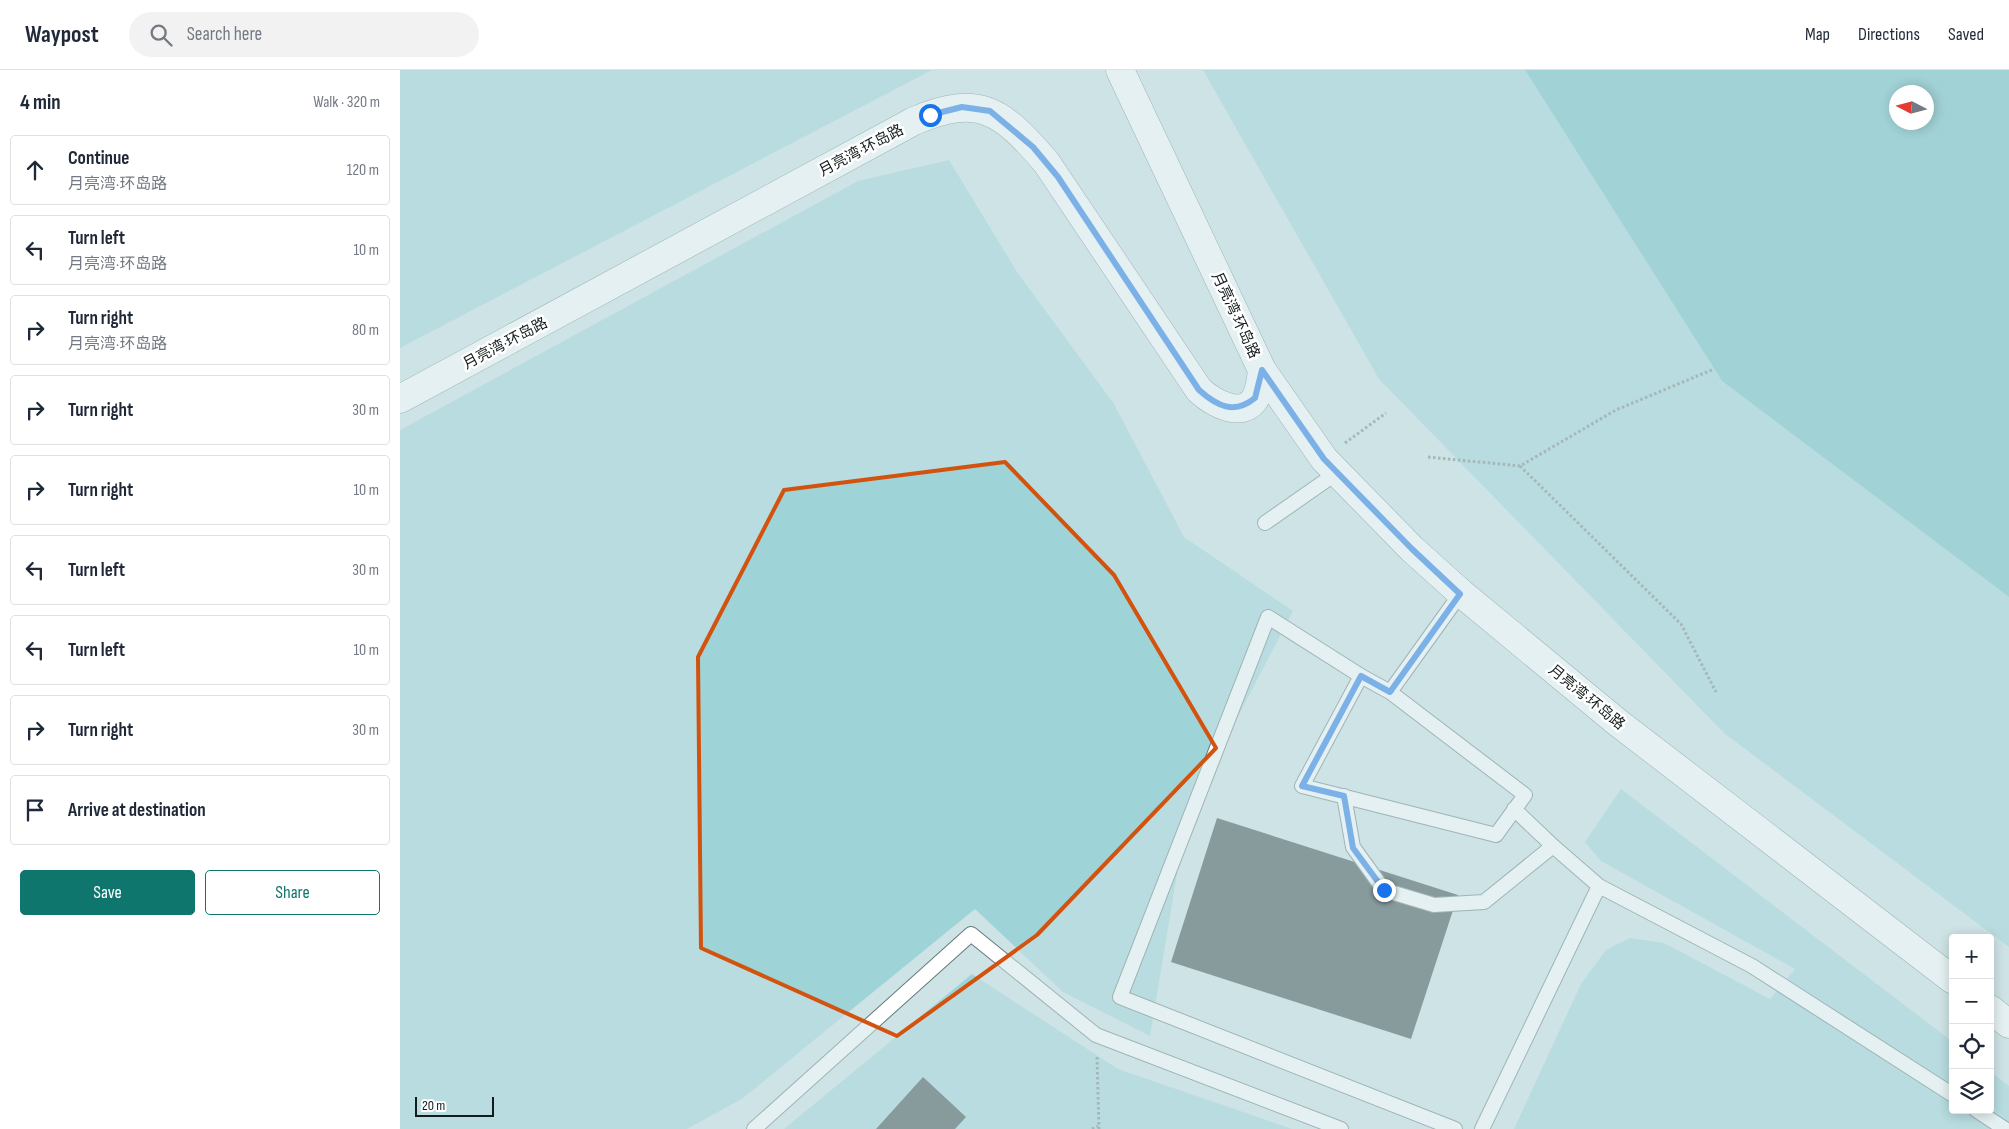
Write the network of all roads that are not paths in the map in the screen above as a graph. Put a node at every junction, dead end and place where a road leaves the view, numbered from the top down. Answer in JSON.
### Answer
{"nodes":[{"id":1,"x":1120,"y":70,"type":"edge"},
{"id":2,"x":1262,"y":370,"type":"junction"},
{"id":3,"x":400,"y":399,"type":"edge"},
{"id":4,"x":1331,"y":465,"type":"junction"},
{"id":5,"x":1265,"y":523,"type":"dead end"},
{"id":6,"x":1460,"y":594,"type":"junction"},
{"id":7,"x":1361,"y":676,"type":"junction"},
{"id":8,"x":1390,"y":692,"type":"junction"},
{"id":9,"x":1344,"y":796,"type":"junction"},
{"id":10,"x":1514,"y":809,"type":"junction"},
{"id":11,"x":1554,"y":846,"type":"junction"},
{"id":12,"x":1599,"y":886,"type":"junction"},
{"id":13,"x":1952,"y":979,"type":"edge"},
{"id":14,"x":1994,"y":1012,"type":"edge"},
{"id":15,"x":2009,"y":1024,"type":"edge"},
{"id":16,"x":1949,"y":1093,"type":"edge"},
{"id":17,"x":1982,"y":1114,"type":"edge"},
{"id":18,"x":754,"y":1129,"type":"edge"},
{"id":19,"x":1342,"y":1129,"type":"edge"},
{"id":20,"x":1455,"y":1129,"type":"edge"},
{"id":21,"x":1482,"y":1129,"type":"edge"},
{"id":22,"x":2005,"y":1129,"type":"edge"}],
"edges":[{"from":1,"to":2,"type":"street","name":"月亮湾·环岛路"},
{"from":2,"to":3,"type":"street","name":"月亮湾·环岛路"},
{"from":2,"to":4,"type":"street","name":"月亮湾·环岛路"},
{"from":4,"to":5,"type":"lane"},
{"from":4,"to":6,"type":"street","name":"月亮湾·环岛路"},
{"from":6,"to":8,"type":"lane"},
{"from":6,"to":13,"type":"street","name":"月亮湾·环岛路"},
{"from":7,"to":8,"type":"lane"},
{"from":7,"to":9,"type":"lane"},
{"from":7,"to":20,"type":"lane"},
{"from":8,"to":10,"type":"lane"},
{"from":9,"to":10,"type":"lane"},
{"from":9,"to":11,"type":"lane"},
{"from":10,"to":11,"type":"lane"},
{"from":11,"to":12,"type":"lane"},
{"from":12,"to":16,"type":"lane"},
{"from":12,"to":21,"type":"lane"},
{"from":14,"to":15,"type":"street"},
{"from":17,"to":22,"type":"lane"},
{"from":18,"to":19,"type":"lane"}]}
